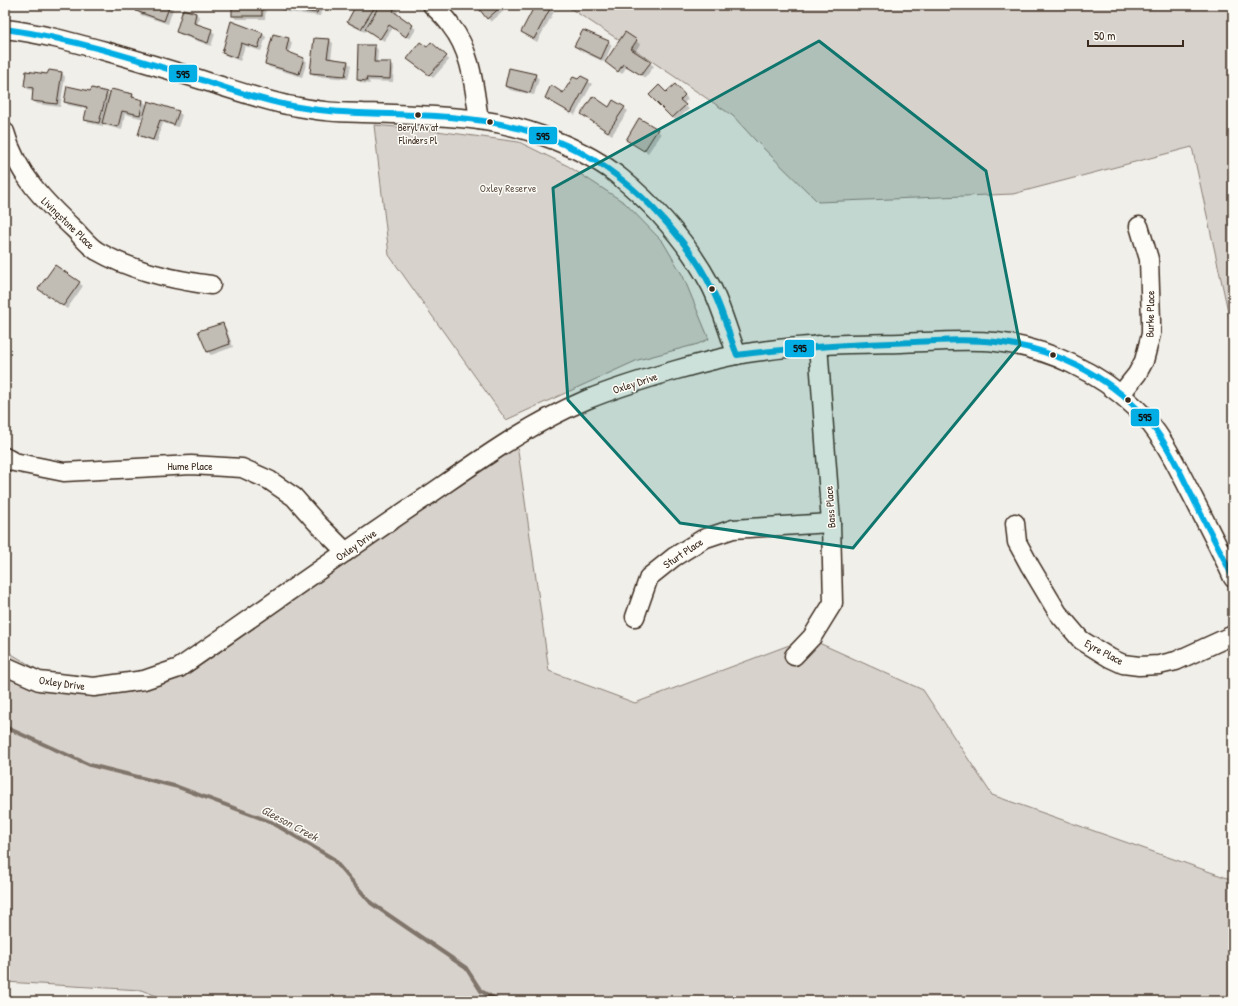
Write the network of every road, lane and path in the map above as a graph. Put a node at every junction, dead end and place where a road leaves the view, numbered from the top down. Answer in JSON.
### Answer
{"nodes":[{"id":1,"x":432,"y":5,"type":"edge"},
{"id":2,"x":5,"y":33,"type":"edge"},
{"id":3,"x":479,"y":120,"type":"junction"},
{"id":4,"x":5,"y":132,"type":"edge"},
{"id":5,"x":1139,"y":226,"type":"dead end"},
{"id":6,"x":211,"y":285,"type":"dead end"},
{"id":7,"x":818,"y":346,"type":"junction"},
{"id":8,"x":737,"y":354,"type":"junction"},
{"id":9,"x":1120,"y":394,"type":"junction"},
{"id":10,"x":5,"y":457,"type":"edge"},
{"id":11,"x":831,"y":523,"type":"junction"},
{"id":12,"x":1016,"y":523,"type":"dead end"},
{"id":13,"x":346,"y":552,"type":"junction"},
{"id":14,"x":1233,"y":578,"type":"edge"},
{"id":15,"x":635,"y":617,"type":"dead end"},
{"id":16,"x":1233,"y":635,"type":"edge"},
{"id":17,"x":794,"y":656,"type":"dead end"},
{"id":18,"x":5,"y":666,"type":"edge"}],
"edges":[{"from":1,"to":3,"type":"street"},
{"from":2,"to":3,"type":"street"},
{"from":3,"to":8,"type":"street"},
{"from":4,"to":6,"type":"street","name":"Livingstone Place"},
{"from":5,"to":9,"type":"street","name":"Burke Place"},
{"from":7,"to":8,"type":"street","name":"Oxley Drive"},
{"from":7,"to":9,"type":"street","name":"Oxley Drive"},
{"from":7,"to":11,"type":"street","name":"Bass Place"},
{"from":8,"to":13,"type":"street","name":"Oxley Drive"},
{"from":9,"to":14,"type":"street","name":"Oxley Drive"},
{"from":10,"to":13,"type":"street","name":"Hume Place"},
{"from":11,"to":15,"type":"street","name":"Sturt Place"},
{"from":11,"to":17,"type":"street","name":"Bass Place"},
{"from":12,"to":16,"type":"street","name":"Eyre Place"},
{"from":13,"to":18,"type":"street","name":"Oxley Drive"}]}
